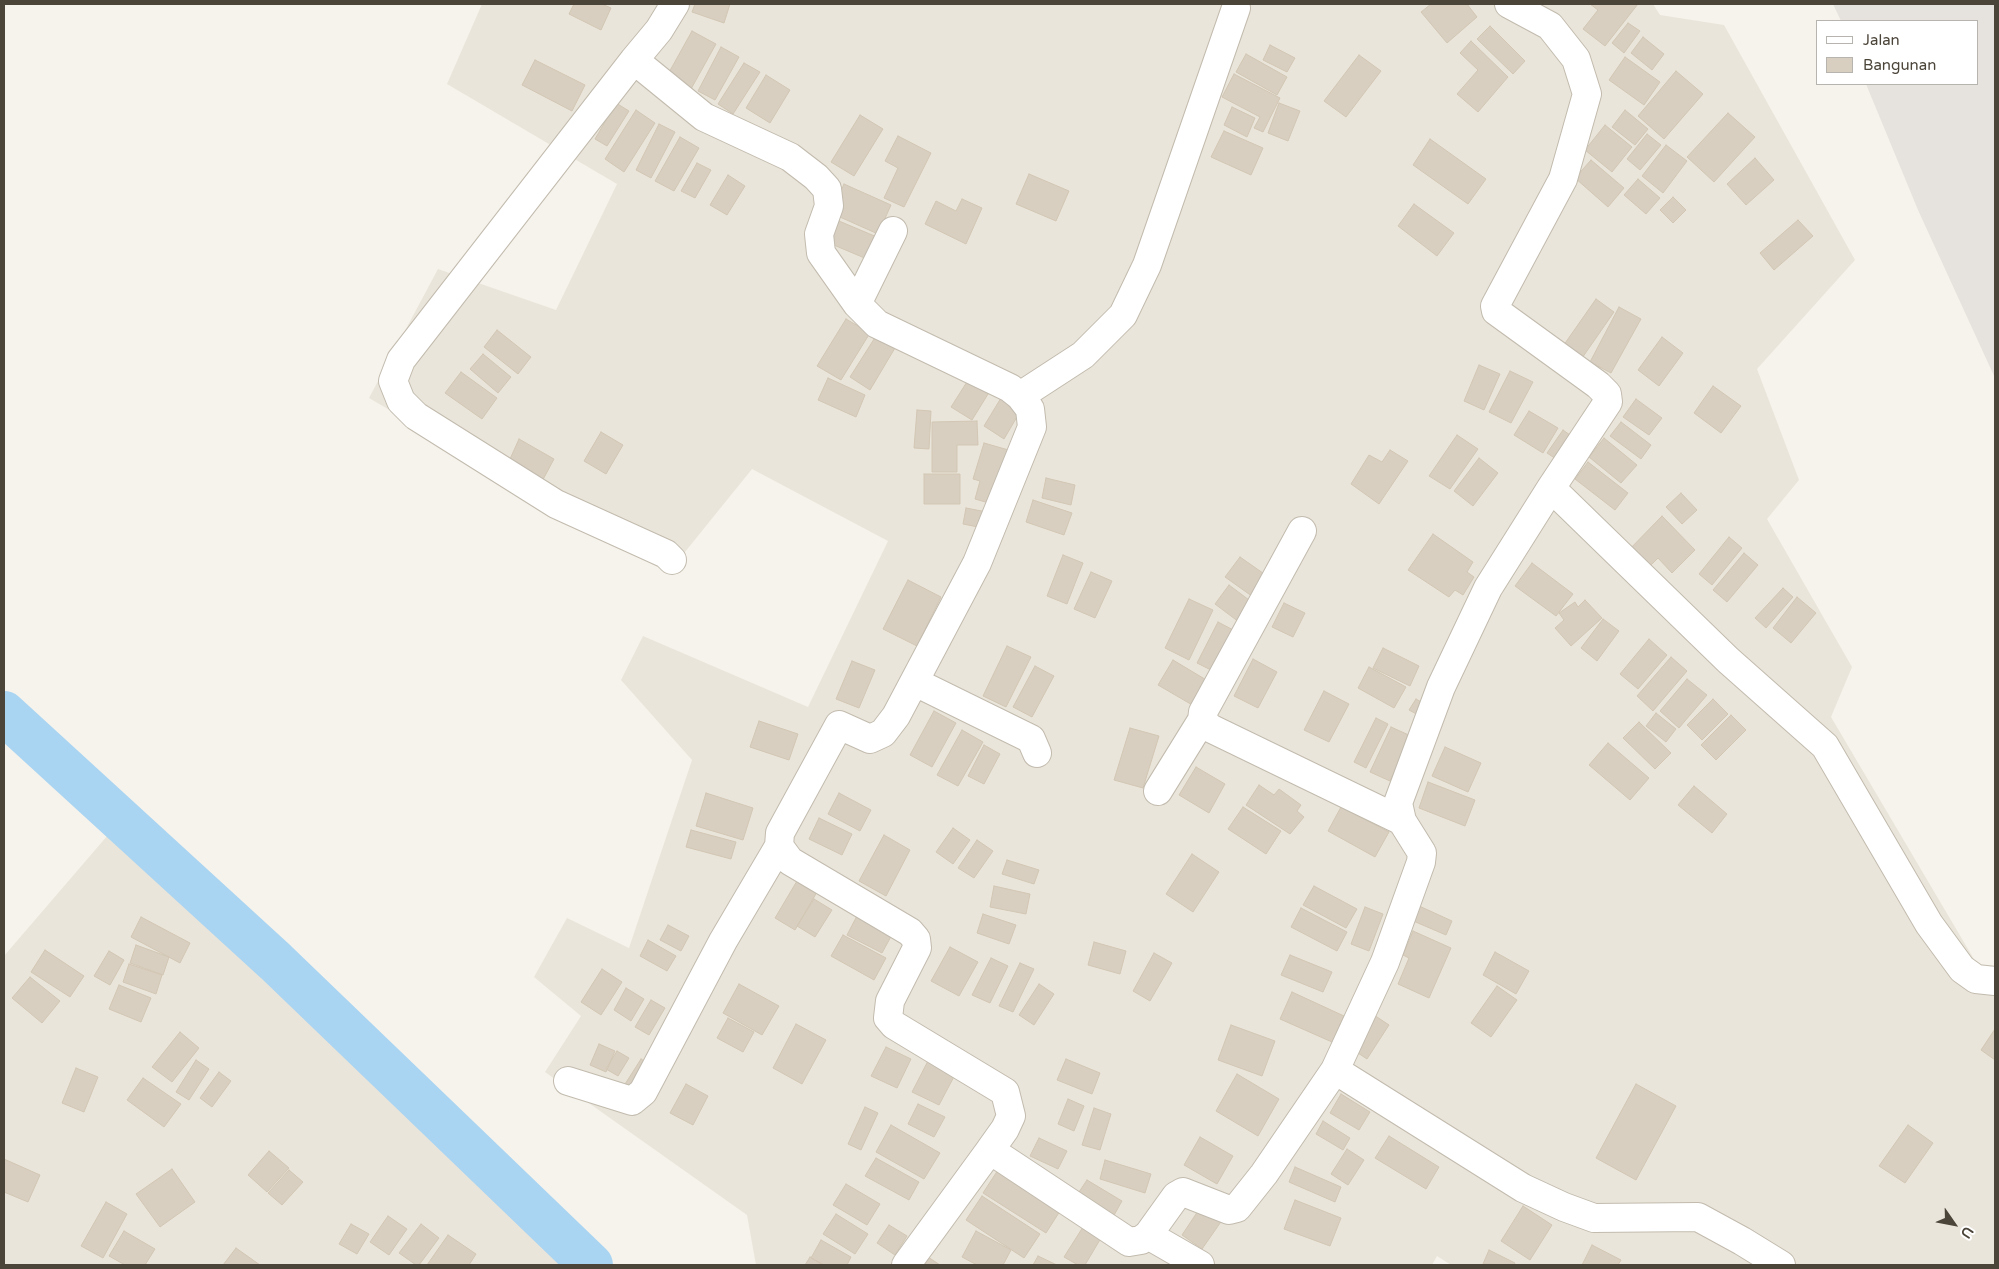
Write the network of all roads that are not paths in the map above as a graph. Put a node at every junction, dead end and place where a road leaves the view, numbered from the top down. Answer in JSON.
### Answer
{"nodes":[{"id":1,"x":675,"y":4,"type":"edge"},
{"id":2,"x":1509,"y":4,"type":"edge"},
{"id":3,"x":1236,"y":8,"type":"dead end"},
{"id":4,"x":634,"y":60,"type":"junction"},
{"id":5,"x":893,"y":231,"type":"dead end"},
{"id":6,"x":857,"y":304,"type":"junction"},
{"id":7,"x":1020,"y":396,"type":"junction"},
{"id":8,"x":1551,"y":488,"type":"junction"},
{"id":9,"x":1302,"y":531,"type":"dead end"},
{"id":10,"x":672,"y":560,"type":"dead end"},
{"id":11,"x":914,"y":682,"type":"junction"},
{"id":12,"x":1202,"y":720,"type":"junction"},
{"id":13,"x":1037,"y":753,"type":"dead end"},
{"id":14,"x":1158,"y":791,"type":"dead end"},
{"id":15,"x":1402,"y":821,"type":"junction"},
{"id":16,"x":779,"y":846,"type":"junction"},
{"id":17,"x":1995,"y":981,"type":"edge"},
{"id":18,"x":1336,"y":1070,"type":"junction"},
{"id":19,"x":568,"y":1081,"type":"dead end"},
{"id":20,"x":990,"y":1150,"type":"junction"},
{"id":21,"x":1148,"y":1235,"type":"junction"},
{"id":22,"x":906,"y":1265,"type":"edge"},
{"id":23,"x":1200,"y":1265,"type":"edge"},
{"id":24,"x":1781,"y":1265,"type":"edge"}],
"edges":[{"from":1,"to":4,"type":"street"},
{"from":2,"to":8,"type":"street"},
{"from":3,"to":7,"type":"street"},
{"from":4,"to":6,"type":"street"},
{"from":4,"to":10,"type":"street"},
{"from":5,"to":6,"type":"street"},
{"from":6,"to":7,"type":"street"},
{"from":7,"to":11,"type":"street"},
{"from":8,"to":15,"type":"street"},
{"from":8,"to":17,"type":"street"},
{"from":9,"to":12,"type":"street"},
{"from":11,"to":13,"type":"street"},
{"from":11,"to":16,"type":"street"},
{"from":12,"to":14,"type":"street"},
{"from":12,"to":15,"type":"street"},
{"from":15,"to":18,"type":"street"},
{"from":16,"to":19,"type":"street"},
{"from":16,"to":20,"type":"street"},
{"from":18,"to":21,"type":"street"},
{"from":18,"to":24,"type":"street"},
{"from":20,"to":21,"type":"street"},
{"from":20,"to":22,"type":"street"},
{"from":21,"to":23,"type":"street"}]}
